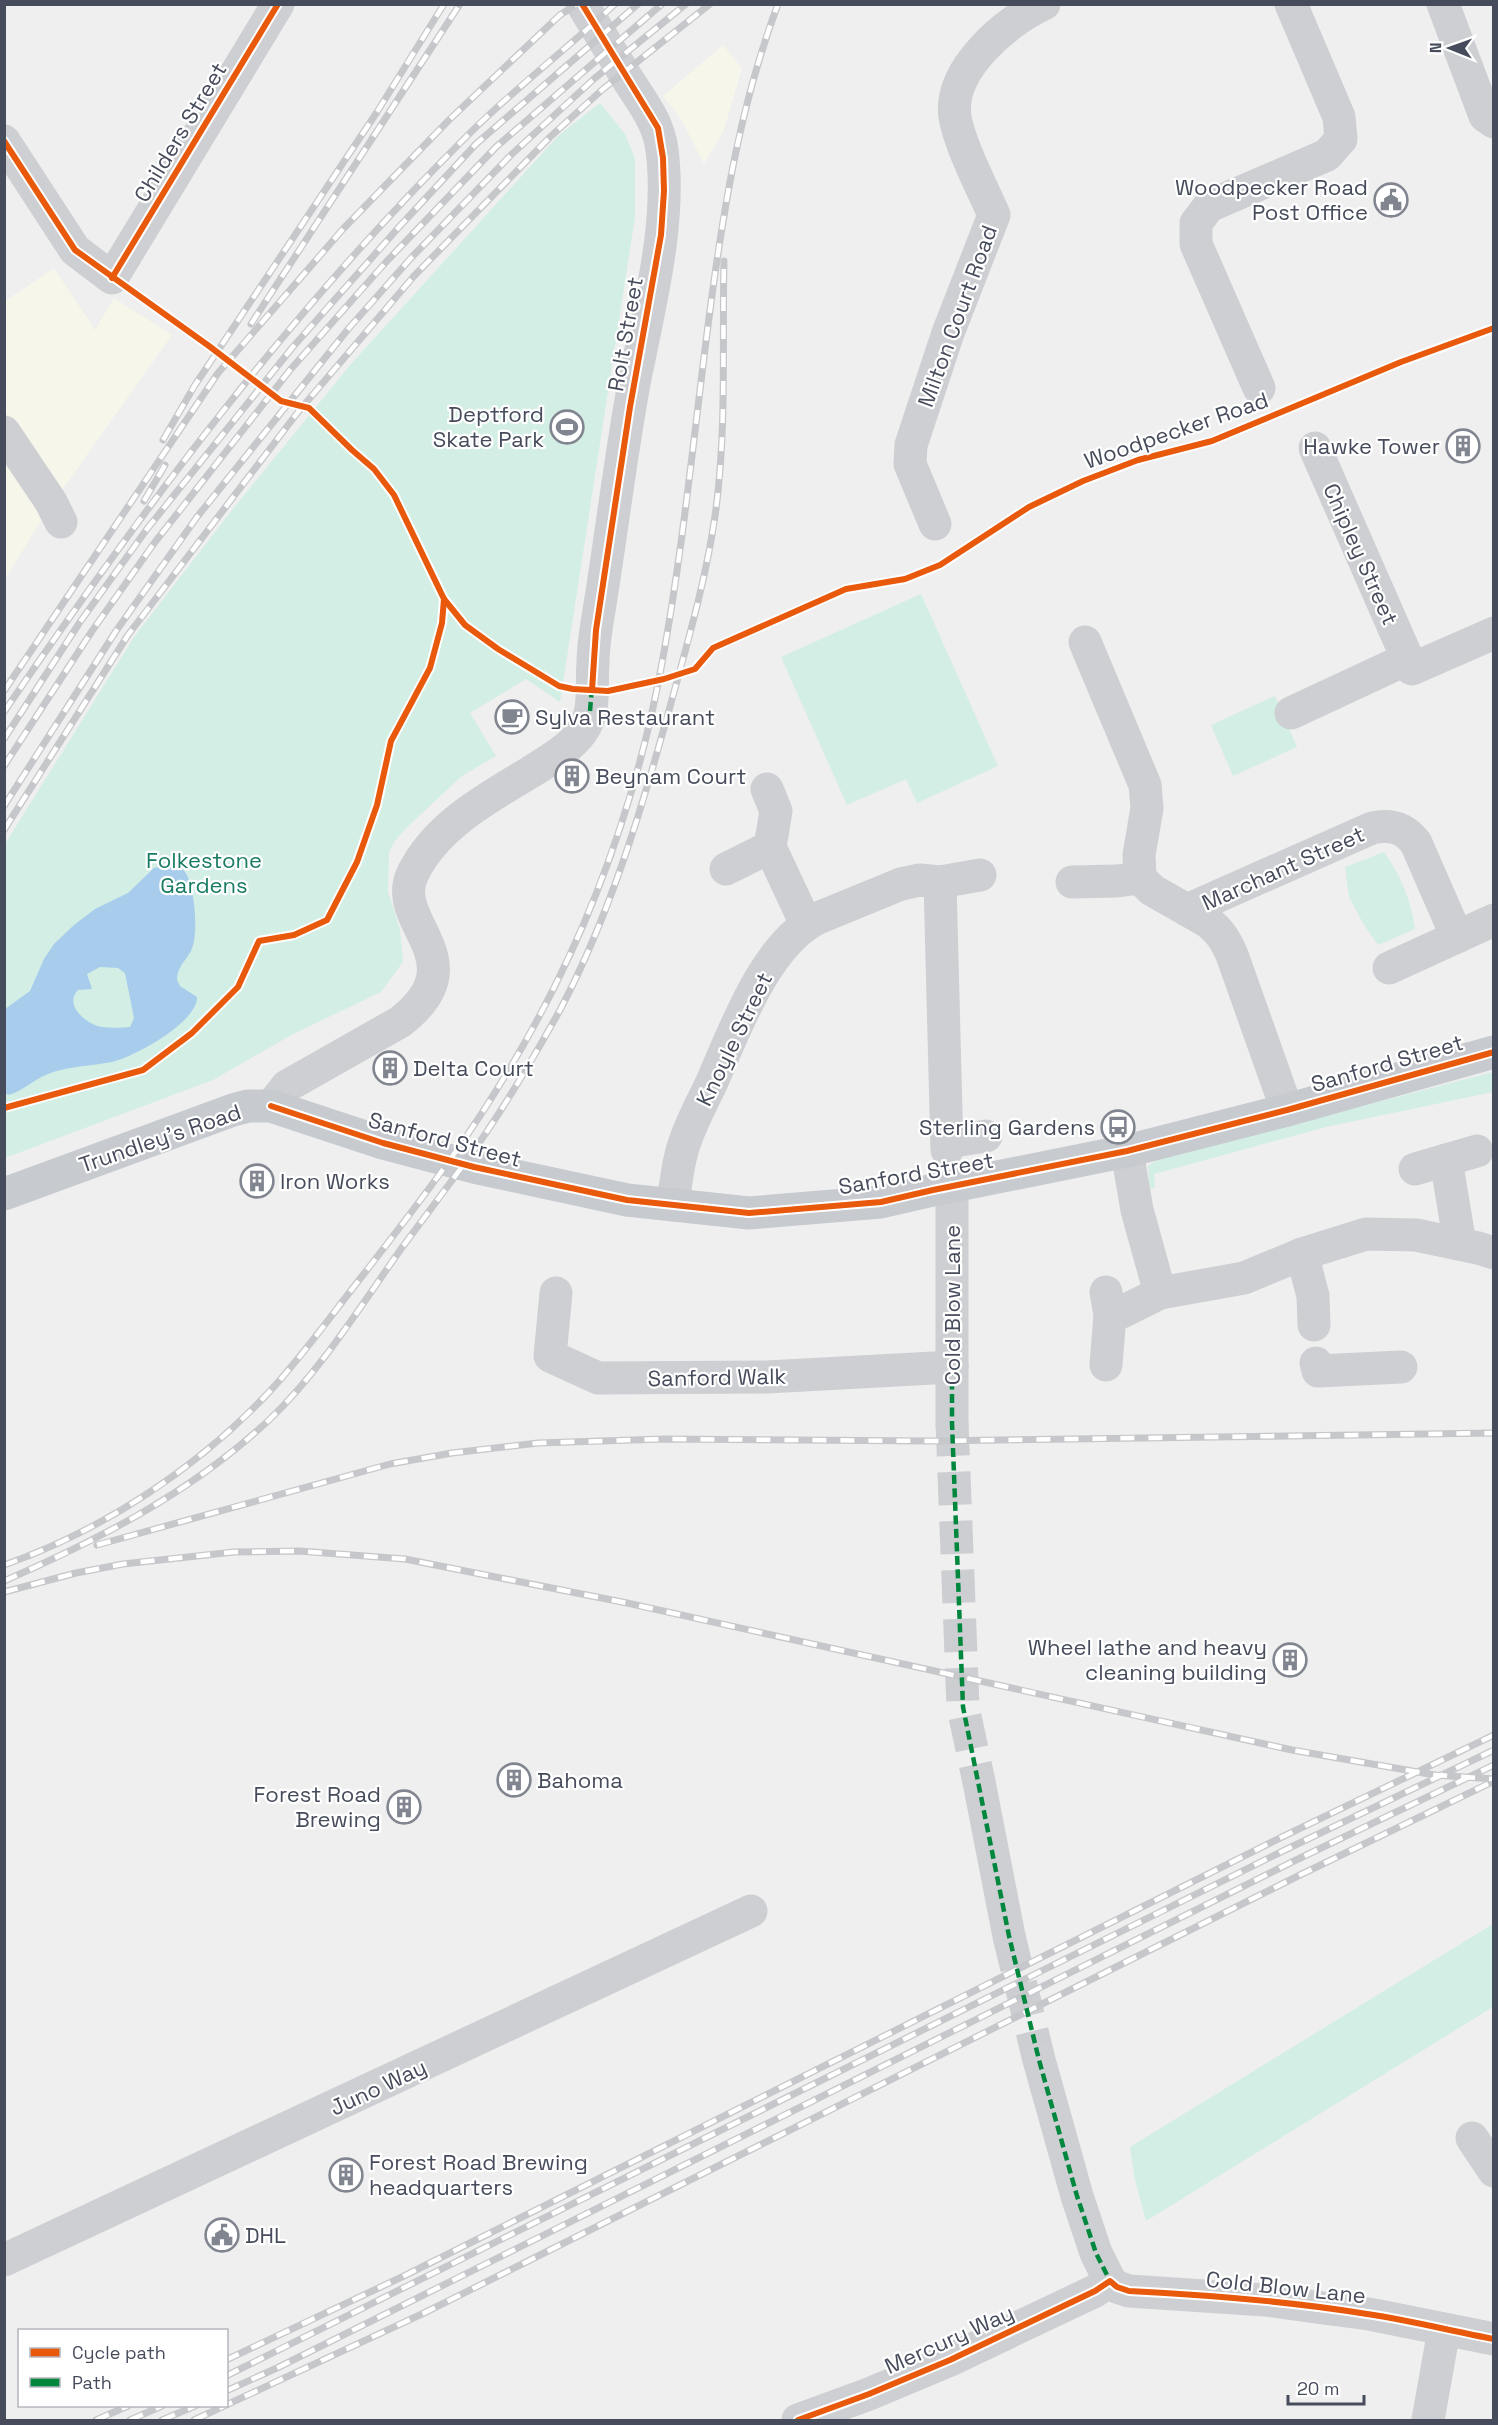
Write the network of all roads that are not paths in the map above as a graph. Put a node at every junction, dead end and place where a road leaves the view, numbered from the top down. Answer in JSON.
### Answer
{"nodes":[{"id":1,"x":278,"y":4,"type":"edge"},
{"id":2,"x":582,"y":4,"type":"edge"},
{"id":3,"x":1044,"y":4,"type":"edge"},
{"id":4,"x":1291,"y":4,"type":"edge"},
{"id":5,"x":1443,"y":4,"type":"edge"},
{"id":6,"x":1494,"y":122,"type":"edge"},
{"id":7,"x":4,"y":141,"type":"edge"},
{"id":8,"x":1259,"y":388,"type":"dead end"},
{"id":9,"x":4,"y":432,"type":"edge"},
{"id":10,"x":1315,"y":448,"type":"dead end"},
{"id":11,"x":61,"y":522,"type":"dead end"},
{"id":12,"x":935,"y":524,"type":"dead end"},
{"id":13,"x":1494,"y":633,"type":"edge"},
{"id":14,"x":1086,"y":642,"type":"dead end"},
{"id":15,"x":1407,"y":659,"type":"junction"},
{"id":16,"x":591,"y":700,"type":"joint"},
{"id":17,"x":1291,"y":713,"type":"dead end"},
{"id":18,"x":767,"y":789,"type":"dead end"},
{"id":19,"x":770,"y":847,"type":"junction"},
{"id":20,"x":726,"y":869,"type":"dead end"},
{"id":21,"x":980,"y":875,"type":"dead end"},
{"id":22,"x":1140,"y":878,"type":"junction"},
{"id":23,"x":940,"y":882,"type":"junction"},
{"id":24,"x":1072,"y":882,"type":"dead end"},
{"id":25,"x":1186,"y":910,"type":"junction"},
{"id":26,"x":1494,"y":920,"type":"edge"},
{"id":27,"x":806,"y":924,"type":"junction"},
{"id":28,"x":1456,"y":937,"type":"junction"},
{"id":29,"x":1389,"y":968,"type":"dead end"},
{"id":30,"x":1494,"y":1052,"type":"edge"},
{"id":31,"x":271,"y":1106,"type":"junction"},
{"id":32,"x":1287,"y":1110,"type":"junction"},
{"id":33,"x":986,"y":1136,"type":"dead end"},
{"id":34,"x":1127,"y":1151,"type":"junction"},
{"id":35,"x":1477,"y":1151,"type":"dead end"},
{"id":36,"x":1446,"y":1160,"type":"junction"},
{"id":37,"x":1415,"y":1169,"type":"dead end"},
{"id":38,"x":952,"y":1187,"type":"junction"},
{"id":39,"x":4,"y":1194,"type":"edge"},
{"id":40,"x":672,"y":1205,"type":"junction"},
{"id":41,"x":1460,"y":1244,"type":"junction"},
{"id":42,"x":1494,"y":1253,"type":"edge"},
{"id":43,"x":1302,"y":1254,"type":"junction"},
{"id":44,"x":556,"y":1293,"type":"dead end"},
{"id":45,"x":1160,"y":1293,"type":"junction"},
{"id":46,"x":1314,"y":1325,"type":"dead end"},
{"id":47,"x":1316,"y":1363,"type":"dead end"},
{"id":48,"x":1106,"y":1365,"type":"dead end"},
{"id":49,"x":1401,"y":1367,"type":"dead end"},
{"id":50,"x":952,"y":1368,"type":"junction"},
{"id":51,"x":952,"y":1423,"type":"tunnel mouth"},
{"id":52,"x":979,"y":1782,"type":"tunnel mouth"},
{"id":53,"x":751,"y":1911,"type":"dead end"},
{"id":54,"x":1009,"y":1936,"type":"tunnel mouth"},
{"id":55,"x":1039,"y":2060,"type":"tunnel mouth"},
{"id":56,"x":1472,"y":2138,"type":"dead end"},
{"id":57,"x":1494,"y":2171,"type":"edge"},
{"id":58,"x":4,"y":2260,"type":"edge"},
{"id":59,"x":1110,"y":2281,"type":"junction"},
{"id":60,"x":1444,"y":2330,"type":"junction"},
{"id":61,"x":1494,"y":2339,"type":"edge"},
{"id":62,"x":814,"y":2418,"type":"edge"},
{"id":63,"x":1428,"y":2421,"type":"edge"}],
"edges":[{"from":1,"to":7,"type":"street","name":"Childers Street"},
{"from":2,"to":16,"type":"street","name":"Rolt Street"},
{"from":3,"to":12,"type":"street","name":"Milton Court Road"},
{"from":4,"to":8,"type":"street"},
{"from":5,"to":6,"type":"street"},
{"from":9,"to":11,"type":"street"},
{"from":10,"to":15,"type":"street","name":"Chipley Street"},
{"from":13,"to":15,"type":"street"},
{"from":14,"to":22,"type":"street"},
{"from":15,"to":17,"type":"street"},
{"from":16,"to":31,"type":"street","name":"Trundley's Road"},
{"from":18,"to":19,"type":"street"},
{"from":19,"to":20,"type":"street"},
{"from":19,"to":27,"type":"street"},
{"from":21,"to":23,"type":"street","name":"Knoyle Street"},
{"from":22,"to":24,"type":"street"},
{"from":22,"to":25,"type":"street"},
{"from":23,"to":27,"type":"street","name":"Knoyle Street"},
{"from":23,"to":33,"type":"street"},
{"from":25,"to":28,"type":"street","name":"Marchant Street"},
{"from":25,"to":32,"type":"street"},
{"from":26,"to":28,"type":"street"},
{"from":27,"to":40,"type":"street","name":"Knoyle Street"},
{"from":28,"to":29,"type":"street"},
{"from":30,"to":32,"type":"main road","name":"Sanford Street"},
{"from":31,"to":39,"type":"main road","name":"Trundley's Road"},
{"from":31,"to":40,"type":"main road","name":"Sanford Street"},
{"from":32,"to":34,"type":"main road","name":"Sanford Street"},
{"from":34,"to":38,"type":"main road","name":"Sanford Street"},
{"from":34,"to":45,"type":"street"},
{"from":35,"to":36,"type":"street"},
{"from":36,"to":37,"type":"street"},
{"from":36,"to":41,"type":"street"},
{"from":38,"to":40,"type":"main road","name":"Sanford Street"},
{"from":38,"to":50,"type":"street","name":"Cold Blow Lane"},
{"from":41,"to":42,"type":"street"},
{"from":41,"to":43,"type":"street"},
{"from":43,"to":45,"type":"street"},
{"from":43,"to":46,"type":"street"},
{"from":44,"to":50,"type":"street","name":"Sanford Walk"},
{"from":45,"to":48,"type":"street"},
{"from":47,"to":49,"type":"street"},
{"from":50,"to":51,"type":"street","name":"Cold Blow Lane"},
{"from":52,"to":54,"type":"street"},
{"from":53,"to":58,"type":"street","name":"Juno Way"},
{"from":55,"to":59,"type":"street"},
{"from":56,"to":57,"type":"street"},
{"from":59,"to":60,"type":"street","name":"Cold Blow Lane"},
{"from":59,"to":62,"type":"street","name":"Mercury Way"},
{"from":60,"to":61,"type":"street","name":"Cold Blow Lane"},
{"from":60,"to":63,"type":"street"}]}
